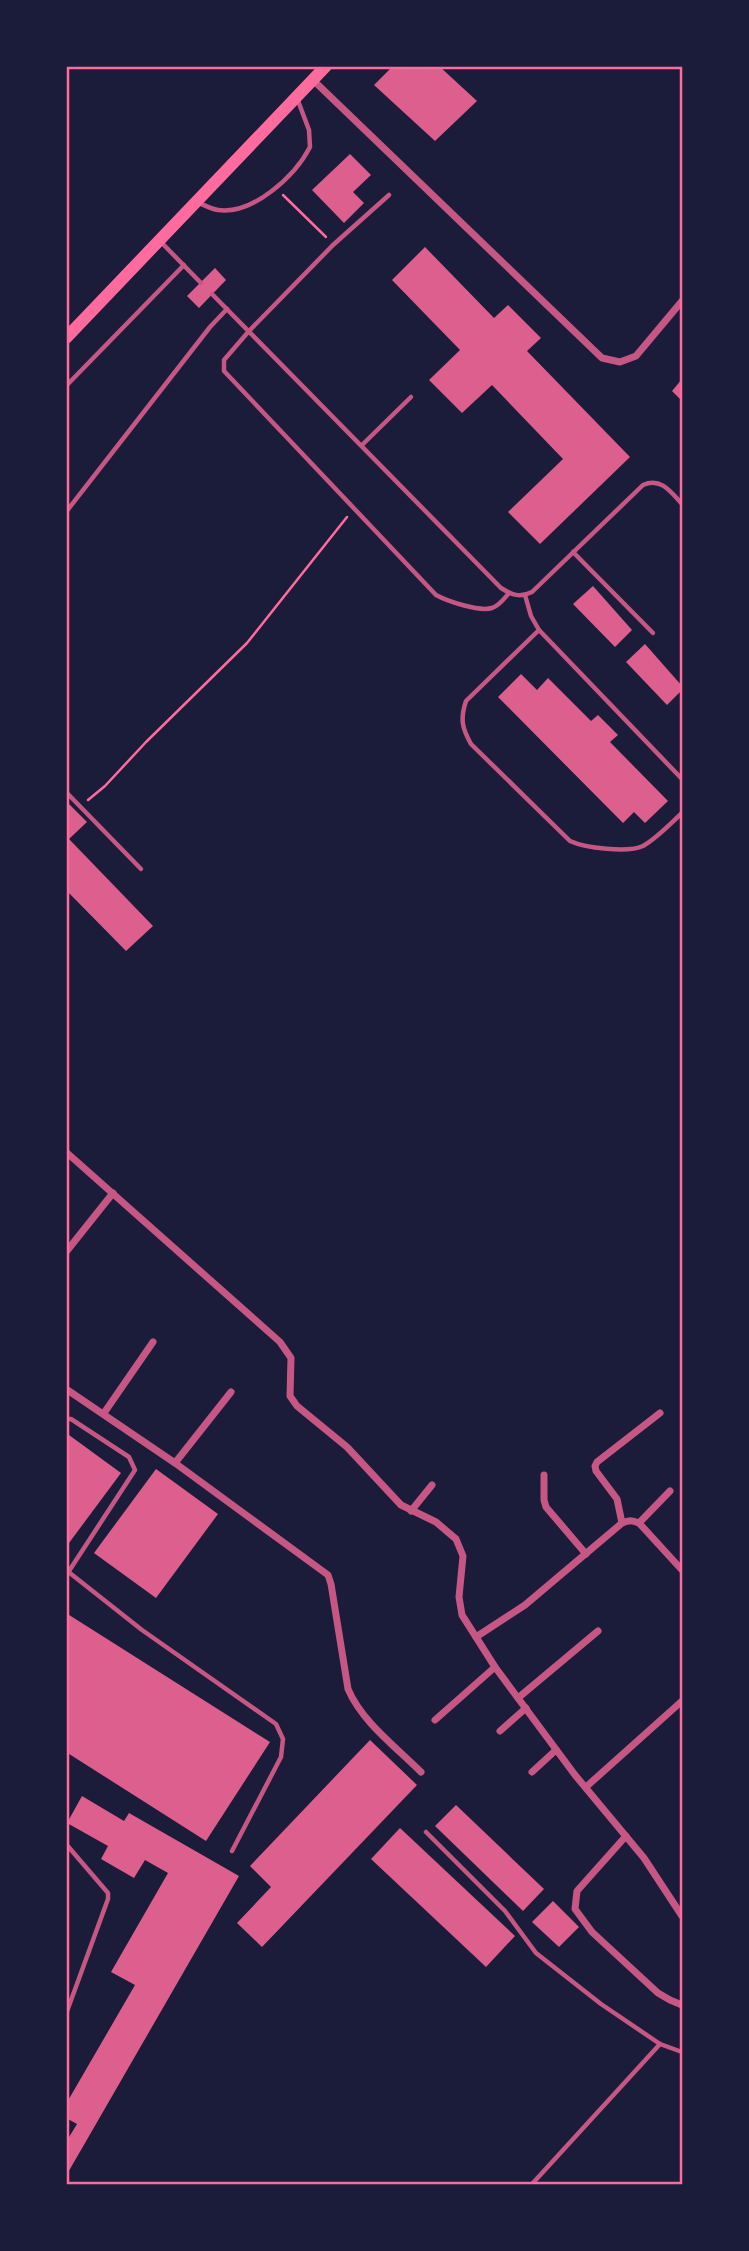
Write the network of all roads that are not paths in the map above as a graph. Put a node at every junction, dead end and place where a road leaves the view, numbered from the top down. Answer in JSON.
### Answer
{"nodes":[{"id":1,"x":326,"y":66,"type":"edge"},
{"id":2,"x":313,"y":80,"type":"junction"},
{"id":3,"x":297,"y":96,"type":"junction"},
{"id":4,"x":389,"y":195,"type":"dead end"},
{"id":5,"x":197,"y":202,"type":"junction"},
{"id":6,"x":159,"y":240,"type":"junction"},
{"id":7,"x":184,"y":265,"type":"junction"},
{"id":8,"x":201,"y":282,"type":"dead end"},
{"id":9,"x":212,"y":294,"type":"dead end"},
{"id":10,"x":682,"y":301,"type":"edge"},
{"id":11,"x":227,"y":309,"type":"junction"},
{"id":12,"x":249,"y":331,"type":"junction"},
{"id":13,"x":66,"y":338,"type":"edge"},
{"id":14,"x":66,"y":386,"type":"edge"},
{"id":15,"x":411,"y":397,"type":"dead end"},
{"id":16,"x":362,"y":445,"type":"junction"},
{"id":17,"x":682,"y":504,"type":"edge"},
{"id":18,"x":66,"y":512,"type":"edge"},
{"id":19,"x":573,"y":552,"type":"junction"},
{"id":20,"x":509,"y":593,"type":"junction"},
{"id":21,"x":526,"y":595,"type":"junction"},
{"id":22,"x":539,"y":630,"type":"junction"},
{"id":23,"x":653,"y":633,"type":"dead end"},
{"id":24,"x":682,"y":779,"type":"edge"},
{"id":25,"x":66,"y":792,"type":"edge"},
{"id":26,"x":682,"y":813,"type":"edge"},
{"id":27,"x":141,"y":869,"type":"dead end"},
{"id":28,"x":66,"y":1152,"type":"edge"},
{"id":29,"x":113,"y":1193,"type":"junction"},
{"id":30,"x":66,"y":1252,"type":"edge"},
{"id":31,"x":153,"y":1342,"type":"dead end"},
{"id":32,"x":66,"y":1389,"type":"edge"},
{"id":33,"x":232,"y":1392,"type":"dead end"},
{"id":34,"x":104,"y":1413,"type":"junction"},
{"id":35,"x":660,"y":1413,"type":"dead end"},
{"id":36,"x":66,"y":1419,"type":"edge"},
{"id":37,"x":175,"y":1463,"type":"junction"},
{"id":38,"x":544,"y":1475,"type":"dead end"},
{"id":39,"x":432,"y":1485,"type":"dead end"},
{"id":40,"x":670,"y":1491,"type":"dead end"},
{"id":41,"x":411,"y":1511,"type":"junction"},
{"id":42,"x":622,"y":1523,"type":"junction"},
{"id":43,"x":639,"y":1523,"type":"junction"},
{"id":44,"x":586,"y":1554,"type":"junction"},
{"id":45,"x":682,"y":1570,"type":"edge"},
{"id":46,"x":68,"y":1571,"type":"edge"},
{"id":47,"x":598,"y":1631,"type":"dead end"},
{"id":48,"x":476,"y":1637,"type":"junction"},
{"id":49,"x":495,"y":1667,"type":"junction"},
{"id":50,"x":518,"y":1698,"type":"junction"},
{"id":51,"x":682,"y":1701,"type":"edge"},
{"id":52,"x":526,"y":1708,"type":"junction"},
{"id":53,"x":435,"y":1720,"type":"dead end"},
{"id":54,"x":500,"y":1731,"type":"dead end"},
{"id":55,"x":556,"y":1750,"type":"junction"},
{"id":56,"x":421,"y":1772,"type":"dead end"},
{"id":57,"x":532,"y":1772,"type":"dead end"},
{"id":58,"x":586,"y":1787,"type":"junction"},
{"id":59,"x":426,"y":1832,"type":"dead end"},
{"id":60,"x":626,"y":1836,"type":"junction"},
{"id":61,"x":66,"y":1844,"type":"edge"},
{"id":62,"x":232,"y":1851,"type":"dead end"},
{"id":63,"x":682,"y":1916,"type":"edge"},
{"id":64,"x":682,"y":2005,"type":"edge"},
{"id":65,"x":66,"y":2014,"type":"edge"},
{"id":66,"x":660,"y":2044,"type":"junction"},
{"id":67,"x":682,"y":2052,"type":"edge"},
{"id":68,"x":532,"y":2185,"type":"edge"}],
"edges":[{"from":1,"to":2,"type":"main road"},
{"from":2,"to":3,"type":"main road"},
{"from":2,"to":10,"type":"street"},
{"from":3,"to":5,"type":"main road"},
{"from":3,"to":5,"type":"lane"},
{"from":4,"to":12,"type":"lane"},
{"from":5,"to":6,"type":"main road"},
{"from":6,"to":7,"type":"lane"},
{"from":6,"to":13,"type":"main road"},
{"from":7,"to":8,"type":"lane"},
{"from":7,"to":14,"type":"lane"},
{"from":9,"to":11,"type":"lane"},
{"from":11,"to":12,"type":"lane"},
{"from":11,"to":18,"type":"lane"},
{"from":12,"to":16,"type":"lane"},
{"from":12,"to":20,"type":"lane"},
{"from":15,"to":16,"type":"lane"},
{"from":16,"to":20,"type":"lane"},
{"from":17,"to":19,"type":"lane"},
{"from":19,"to":21,"type":"lane"},
{"from":19,"to":23,"type":"lane"},
{"from":20,"to":21,"type":"lane"},
{"from":21,"to":22,"type":"lane"},
{"from":22,"to":24,"type":"lane"},
{"from":22,"to":26,"type":"lane"},
{"from":25,"to":27,"type":"lane"},
{"from":28,"to":29,"type":"street"},
{"from":29,"to":30,"type":"street"},
{"from":29,"to":41,"type":"street"},
{"from":31,"to":34,"type":"street"},
{"from":32,"to":34,"type":"street"},
{"from":33,"to":37,"type":"street"},
{"from":34,"to":37,"type":"street"},
{"from":35,"to":42,"type":"street"},
{"from":36,"to":46,"type":"lane"},
{"from":37,"to":56,"type":"street"},
{"from":38,"to":44,"type":"street"},
{"from":39,"to":41,"type":"street"},
{"from":40,"to":43,"type":"street"},
{"from":41,"to":48,"type":"street"},
{"from":42,"to":43,"type":"street"},
{"from":42,"to":44,"type":"street"},
{"from":43,"to":45,"type":"street"},
{"from":44,"to":48,"type":"street"},
{"from":46,"to":62,"type":"lane"},
{"from":47,"to":50,"type":"street"},
{"from":48,"to":49,"type":"street"},
{"from":49,"to":50,"type":"street"},
{"from":49,"to":53,"type":"street"},
{"from":50,"to":52,"type":"street"},
{"from":51,"to":58,"type":"street"},
{"from":52,"to":54,"type":"street"},
{"from":52,"to":55,"type":"street"},
{"from":55,"to":57,"type":"street"},
{"from":55,"to":58,"type":"street"},
{"from":58,"to":60,"type":"street"},
{"from":59,"to":66,"type":"lane"},
{"from":60,"to":63,"type":"street"},
{"from":60,"to":64,"type":"street"},
{"from":61,"to":65,"type":"lane"},
{"from":66,"to":67,"type":"lane"},
{"from":66,"to":68,"type":"lane"}]}
